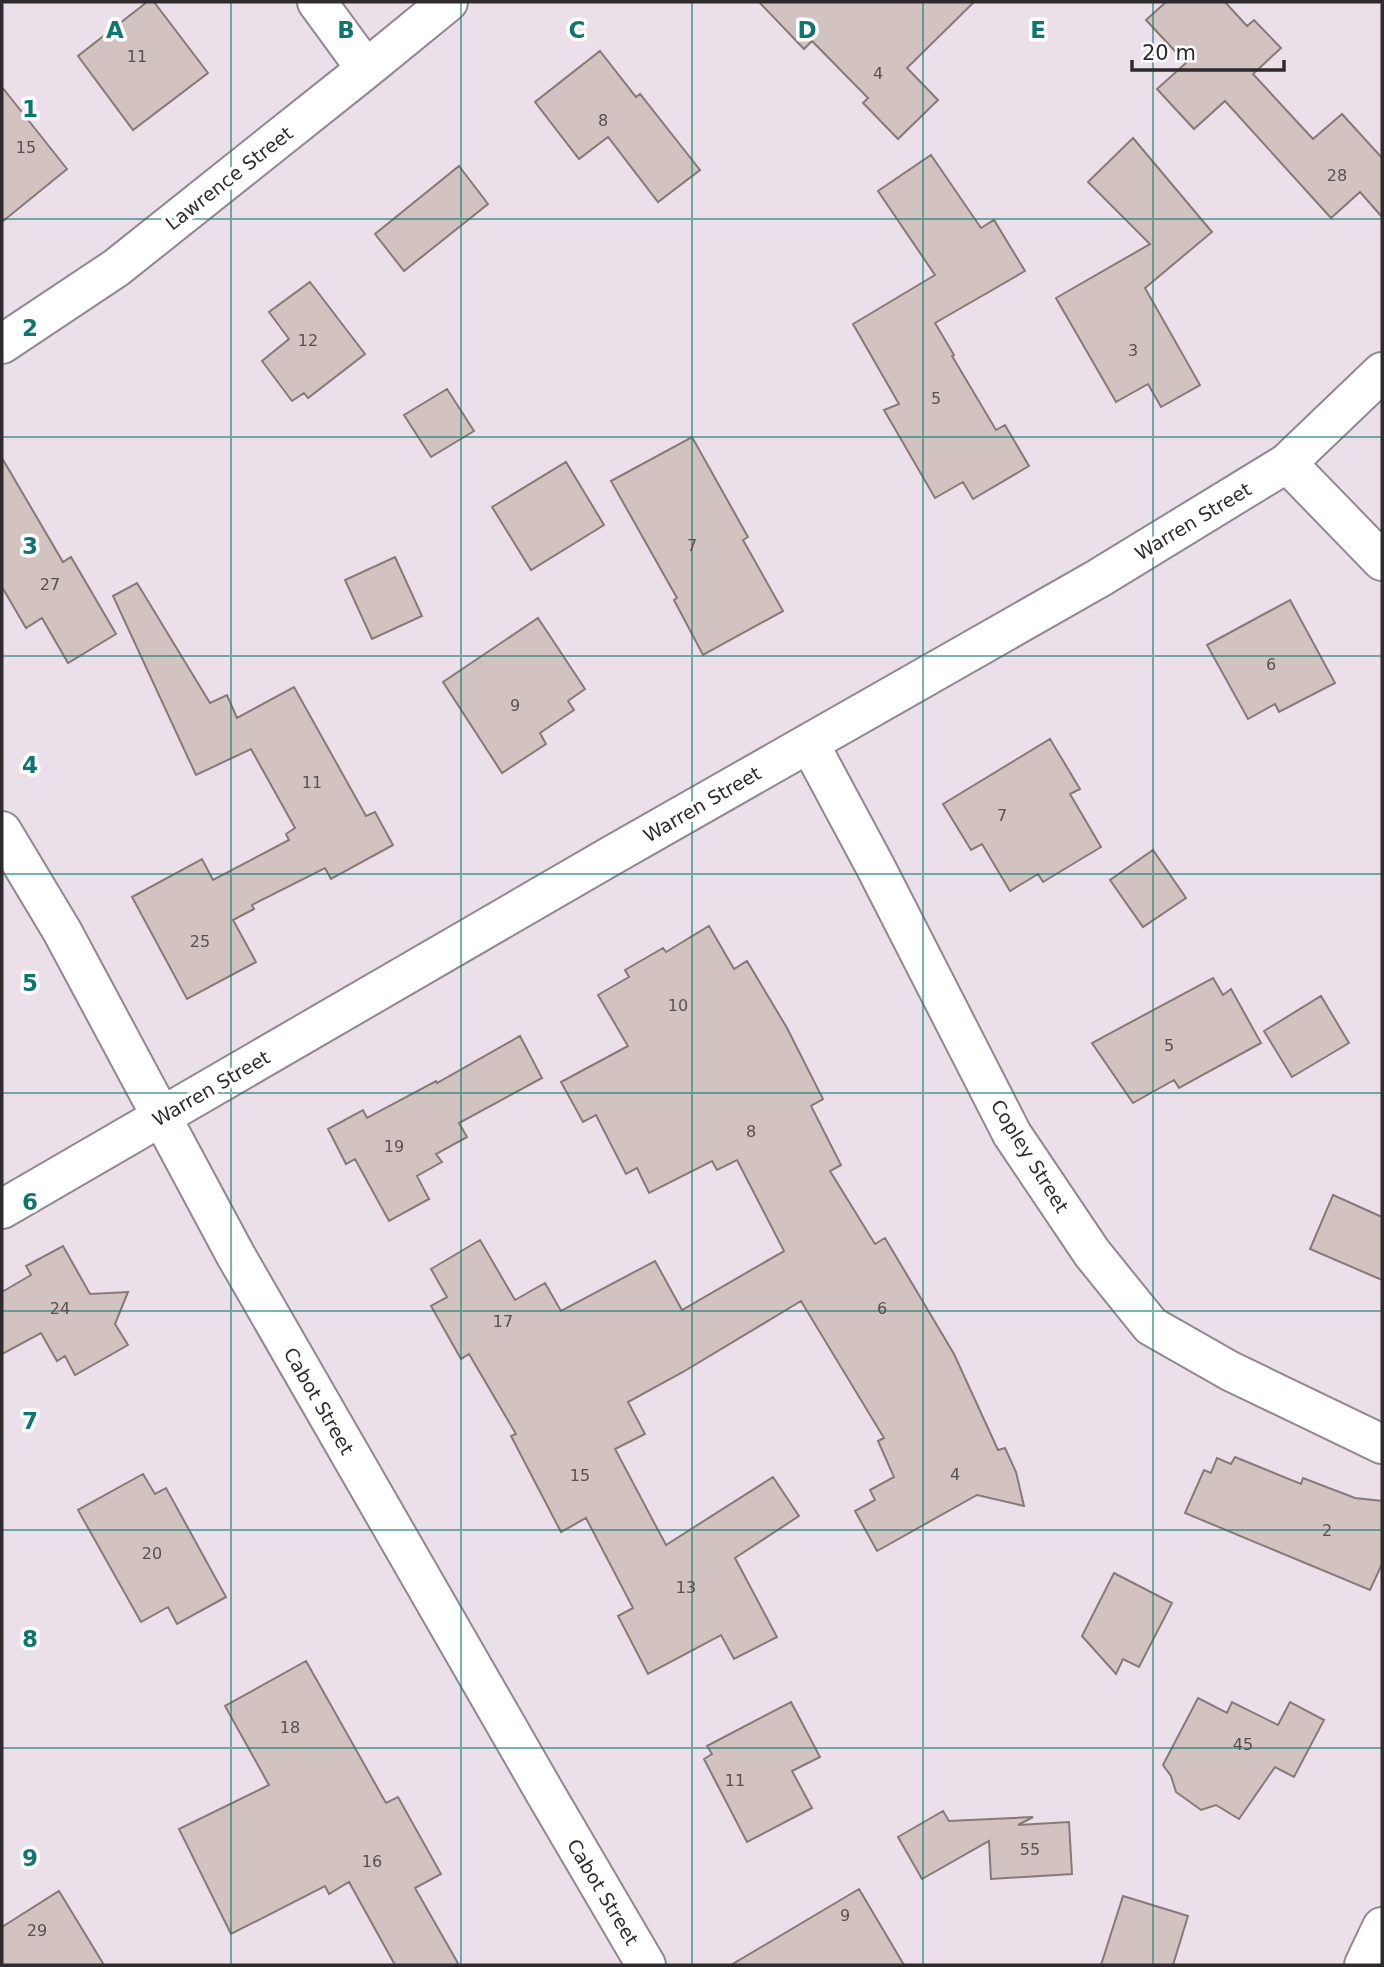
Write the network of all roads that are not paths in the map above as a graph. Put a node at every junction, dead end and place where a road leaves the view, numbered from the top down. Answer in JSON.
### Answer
{"nodes":[{"id":1,"x":317,"y":2,"type":"edge"},
{"id":2,"x":448,"y":2,"type":"edge"},
{"id":3,"x":366,"y":69,"type":"junction"},
{"id":4,"x":2,"y":344,"type":"edge"},
{"id":5,"x":1382,"y":372,"type":"edge"},
{"id":6,"x":1287,"y":463,"type":"junction"},
{"id":7,"x":1382,"y":561,"type":"edge"},
{"id":8,"x":808,"y":743,"type":"junction"},
{"id":9,"x":2,"y":831,"type":"edge"},
{"id":10,"x":162,"y":1116,"type":"junction"},
{"id":11,"x":2,"y":1209,"type":"edge"},
{"id":12,"x":1382,"y":1444,"type":"edge"},
{"id":13,"x":1382,"y":1927,"type":"edge"},
{"id":14,"x":646,"y":1965,"type":"edge"},
{"id":15,"x":1364,"y":1965,"type":"edge"}],
"edges":[{"from":1,"to":3,"type":"street"},
{"from":2,"to":3,"type":"street","name":"Lawrence Street"},
{"from":3,"to":4,"type":"street","name":"Lawrence Street"},
{"from":5,"to":6,"type":"street","name":"Warren Street"},
{"from":6,"to":7,"type":"street"},
{"from":6,"to":8,"type":"street","name":"Warren Street"},
{"from":8,"to":10,"type":"street","name":"Warren Street"},
{"from":8,"to":12,"type":"street","name":"Copley Street"},
{"from":9,"to":10,"type":"street","name":"Cabot Street"},
{"from":10,"to":11,"type":"street","name":"Warren Street"},
{"from":10,"to":14,"type":"street","name":"Cabot Street"},
{"from":13,"to":15,"type":"street"}]}
